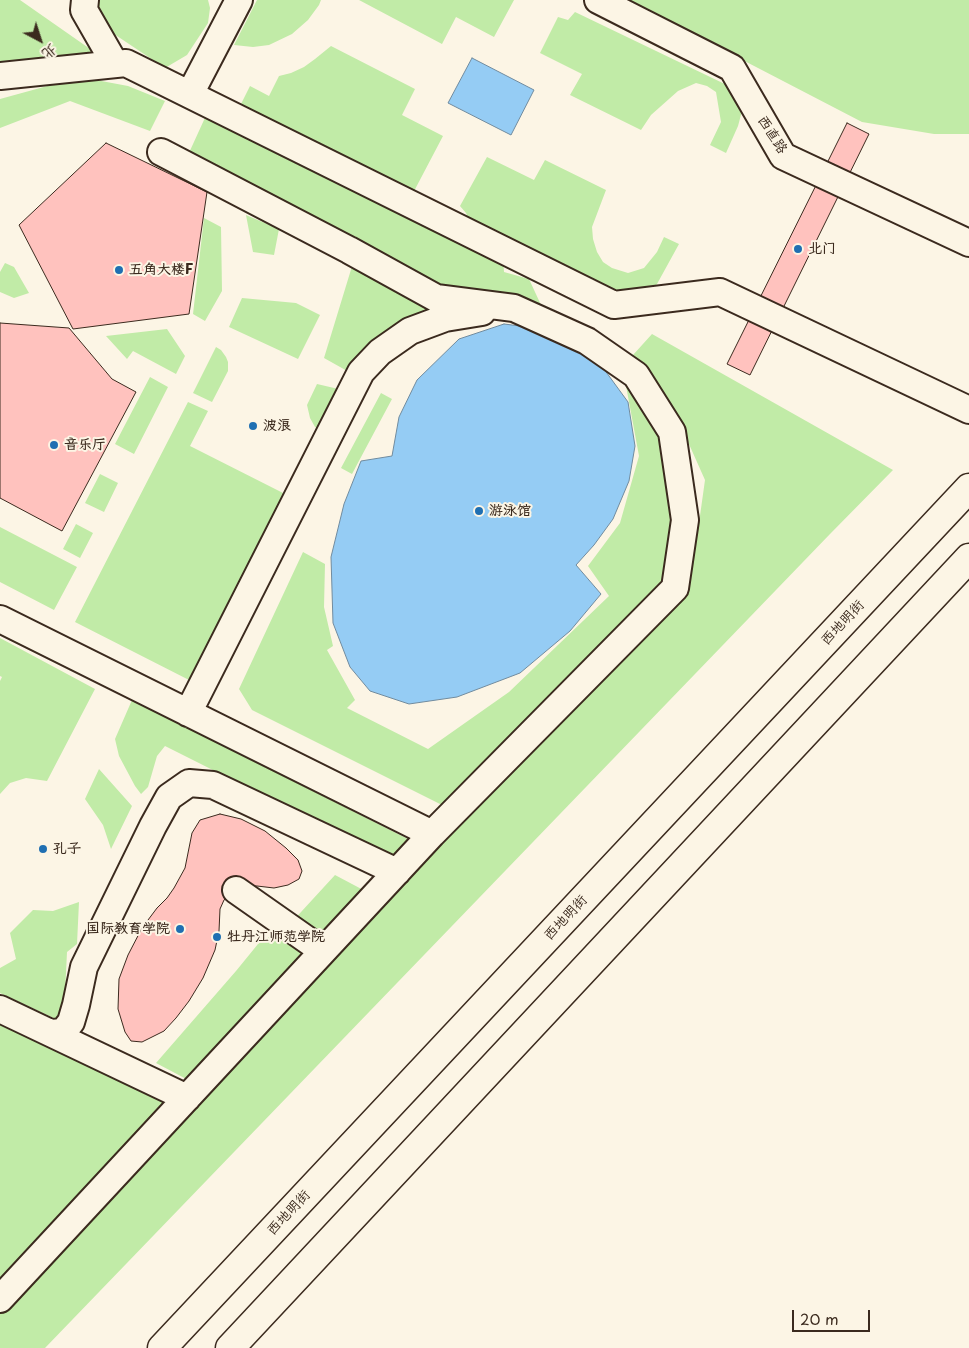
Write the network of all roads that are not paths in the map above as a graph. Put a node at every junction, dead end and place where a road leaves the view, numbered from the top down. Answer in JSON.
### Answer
{"nodes":[{"id":1,"x":85,"y":0,"type":"edge"},
{"id":2,"x":238,"y":0,"type":"edge"},
{"id":3,"x":598,"y":0,"type":"edge"},
{"id":4,"x":115,"y":64,"type":"junction"},
{"id":5,"x":0,"y":76,"type":"edge"},
{"id":6,"x":190,"y":94,"type":"junction"},
{"id":7,"x":161,"y":152,"type":"dead end"},
{"id":8,"x":969,"y":243,"type":"edge"},
{"id":9,"x":514,"y":308,"type":"junction"},
{"id":10,"x":969,"y":410,"type":"edge"},
{"id":11,"x":969,"y":488,"type":"edge"},
{"id":12,"x":969,"y":558,"type":"edge"},
{"id":13,"x":0,"y":620,"type":"edge"},
{"id":14,"x":188,"y":713,"type":"junction"},
{"id":15,"x":432,"y":834,"type":"junction"},
{"id":16,"x":396,"y":872,"type":"junction"},
{"id":17,"x":236,"y":890,"type":"dead end"},
{"id":18,"x":323,"y":951,"type":"junction"},
{"id":19,"x":0,"y":1009,"type":"edge"},
{"id":20,"x":51,"y":1033,"type":"junction"},
{"id":21,"x":187,"y":1098,"type":"junction"},
{"id":22,"x":0,"y":1299,"type":"edge"},
{"id":23,"x":162,"y":1348,"type":"edge"},
{"id":24,"x":230,"y":1348,"type":"edge"}],
"edges":[{"from":1,"to":4,"type":"street"},
{"from":2,"to":6,"type":"street"},
{"from":3,"to":8,"type":"street","name":"西直路"},
{"from":4,"to":5,"type":"street"},
{"from":4,"to":6,"type":"street"},
{"from":6,"to":10,"type":"street"},
{"from":7,"to":9,"type":"street"},
{"from":9,"to":14,"type":"street"},
{"from":9,"to":15,"type":"street"},
{"from":11,"to":23,"type":"highway","name":"西地明街"},
{"from":12,"to":24,"type":"highway"},
{"from":13,"to":14,"type":"street"},
{"from":14,"to":15,"type":"street"},
{"from":15,"to":16,"type":"street"},
{"from":16,"to":18,"type":"street"},
{"from":16,"to":20,"type":"street"},
{"from":17,"to":18,"type":"street"},
{"from":18,"to":21,"type":"street"},
{"from":19,"to":20,"type":"street"},
{"from":20,"to":21,"type":"street"},
{"from":21,"to":22,"type":"street"}]}
